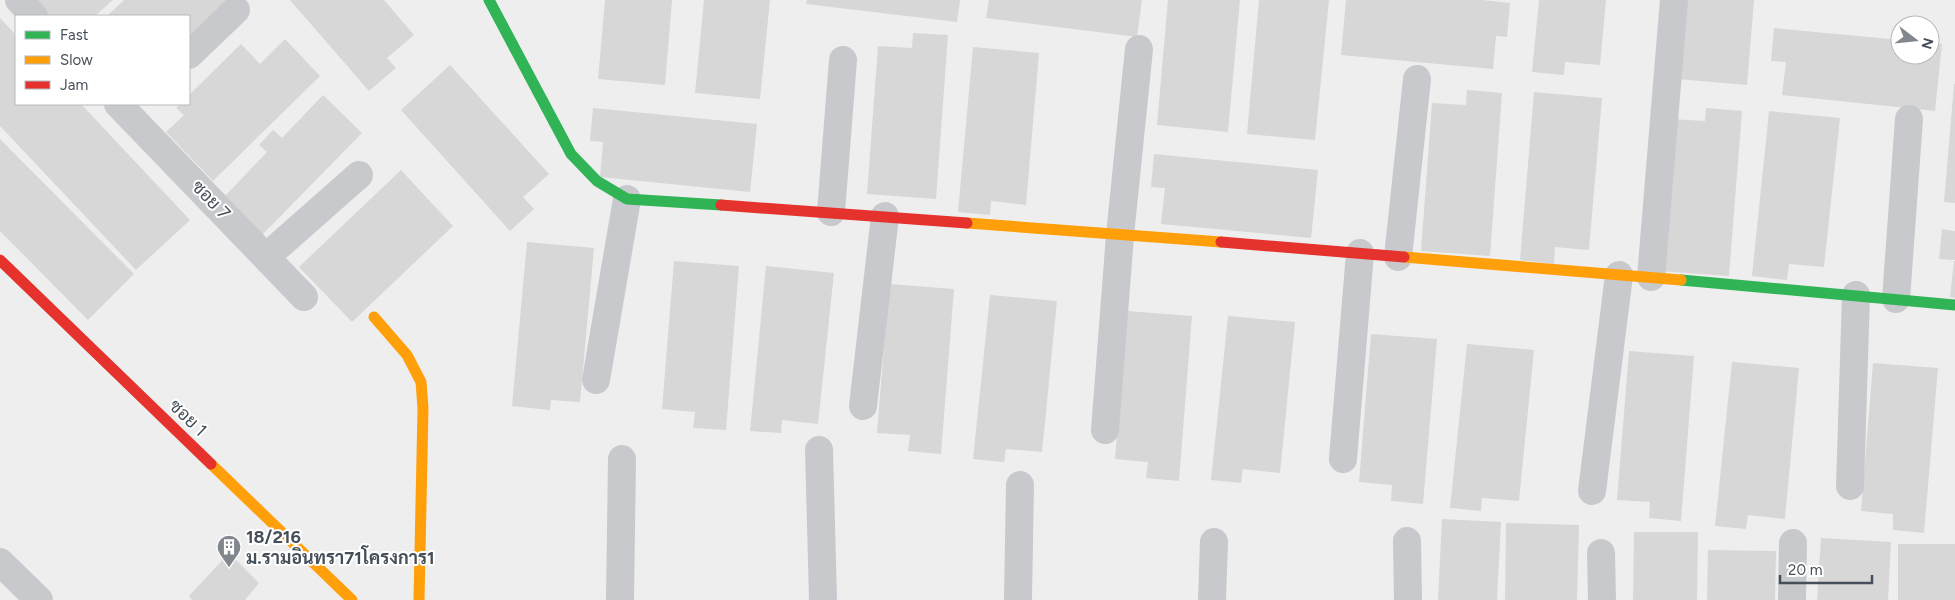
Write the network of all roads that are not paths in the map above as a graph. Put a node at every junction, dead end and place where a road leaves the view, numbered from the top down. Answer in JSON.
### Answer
{"nodes":[{"id":1,"x":19,"y":0,"type":"edge"},
{"id":2,"x":489,"y":0,"type":"edge"},
{"id":3,"x":1674,"y":0,"type":"edge"},
{"id":4,"x":236,"y":10,"type":"dead end"},
{"id":5,"x":33,"y":15,"type":"edge"},
{"id":6,"x":1139,"y":49,"type":"dead end"},
{"id":7,"x":190,"y":54,"type":"edge"},
{"id":8,"x":843,"y":60,"type":"dead end"},
{"id":9,"x":1417,"y":79,"type":"dead end"},
{"id":10,"x":127,"y":107,"type":"edge"},
{"id":11,"x":1909,"y":119,"type":"dead end"},
{"id":12,"x":359,"y":174,"type":"dead end"},
{"id":13,"x":627,"y":199,"type":"junction"},
{"id":14,"x":831,"y":212,"type":"junction"},
{"id":15,"x":885,"y":216,"type":"junction"},
{"id":16,"x":1120,"y":235,"type":"junction"},
{"id":17,"x":1360,"y":253,"type":"junction"},
{"id":18,"x":266,"y":257,"type":"junction"},
{"id":19,"x":1398,"y":257,"type":"junction"},
{"id":20,"x":0,"y":260,"type":"edge"},
{"id":21,"x":1619,"y":275,"type":"junction"},
{"id":22,"x":1651,"y":277,"type":"junction"},
{"id":23,"x":1856,"y":295,"type":"junction"},
{"id":24,"x":304,"y":297,"type":"dead end"},
{"id":25,"x":1896,"y":299,"type":"junction"},
{"id":26,"x":1955,"y":305,"type":"edge"},
{"id":27,"x":374,"y":317,"type":"dead end"},
{"id":28,"x":596,"y":380,"type":"dead end"},
{"id":29,"x":863,"y":406,"type":"dead end"},
{"id":30,"x":1105,"y":430,"type":"dead end"},
{"id":31,"x":819,"y":450,"type":"dead end"},
{"id":32,"x":622,"y":459,"type":"dead end"},
{"id":33,"x":1343,"y":460,"type":"dead end"},
{"id":34,"x":1020,"y":485,"type":"dead end"},
{"id":35,"x":1850,"y":486,"type":"dead end"},
{"id":36,"x":1592,"y":492,"type":"dead end"},
{"id":37,"x":1406,"y":541,"type":"dead end"},
{"id":38,"x":1214,"y":542,"type":"dead end"},
{"id":39,"x":1792,"y":543,"type":"dead end"},
{"id":40,"x":1601,"y":553,"type":"dead end"},
{"id":41,"x":0,"y":562,"type":"edge"},
{"id":42,"x":39,"y":600,"type":"edge"},
{"id":43,"x":352,"y":600,"type":"edge"},
{"id":44,"x":419,"y":600,"type":"edge"},
{"id":45,"x":620,"y":600,"type":"edge"},
{"id":46,"x":823,"y":600,"type":"edge"},
{"id":47,"x":1018,"y":600,"type":"edge"},
{"id":48,"x":1212,"y":600,"type":"edge"},
{"id":49,"x":1408,"y":600,"type":"edge"},
{"id":50,"x":1602,"y":600,"type":"edge"},
{"id":51,"x":1792,"y":600,"type":"edge"}],
"edges":[{"from":1,"to":5,"type":"street"},
{"from":2,"to":13,"type":"street"},
{"from":3,"to":22,"type":"street"},
{"from":4,"to":7,"type":"street"},
{"from":6,"to":16,"type":"street"},
{"from":8,"to":14,"type":"street"},
{"from":9,"to":19,"type":"street"},
{"from":10,"to":18,"type":"street","name":"ซอย 7"},
{"from":11,"to":25,"type":"street"},
{"from":12,"to":18,"type":"street"},
{"from":13,"to":14,"type":"street"},
{"from":13,"to":28,"type":"street"},
{"from":14,"to":15,"type":"street"},
{"from":15,"to":16,"type":"street"},
{"from":15,"to":29,"type":"street"},
{"from":16,"to":17,"type":"street"},
{"from":16,"to":30,"type":"street"},
{"from":17,"to":19,"type":"street"},
{"from":17,"to":33,"type":"street"},
{"from":18,"to":24,"type":"street","name":"ซอย 7"},
{"from":19,"to":21,"type":"street"},
{"from":20,"to":43,"type":"street","name":"ซอย 1"},
{"from":21,"to":22,"type":"street"},
{"from":21,"to":36,"type":"street"},
{"from":22,"to":23,"type":"street"},
{"from":23,"to":25,"type":"street"},
{"from":23,"to":35,"type":"street"},
{"from":25,"to":26,"type":"street"},
{"from":27,"to":44,"type":"street"},
{"from":31,"to":46,"type":"street"},
{"from":32,"to":45,"type":"street"},
{"from":34,"to":47,"type":"street"},
{"from":37,"to":49,"type":"street"},
{"from":38,"to":48,"type":"street"},
{"from":39,"to":51,"type":"street"},
{"from":40,"to":50,"type":"street"},
{"from":41,"to":42,"type":"street"}]}
